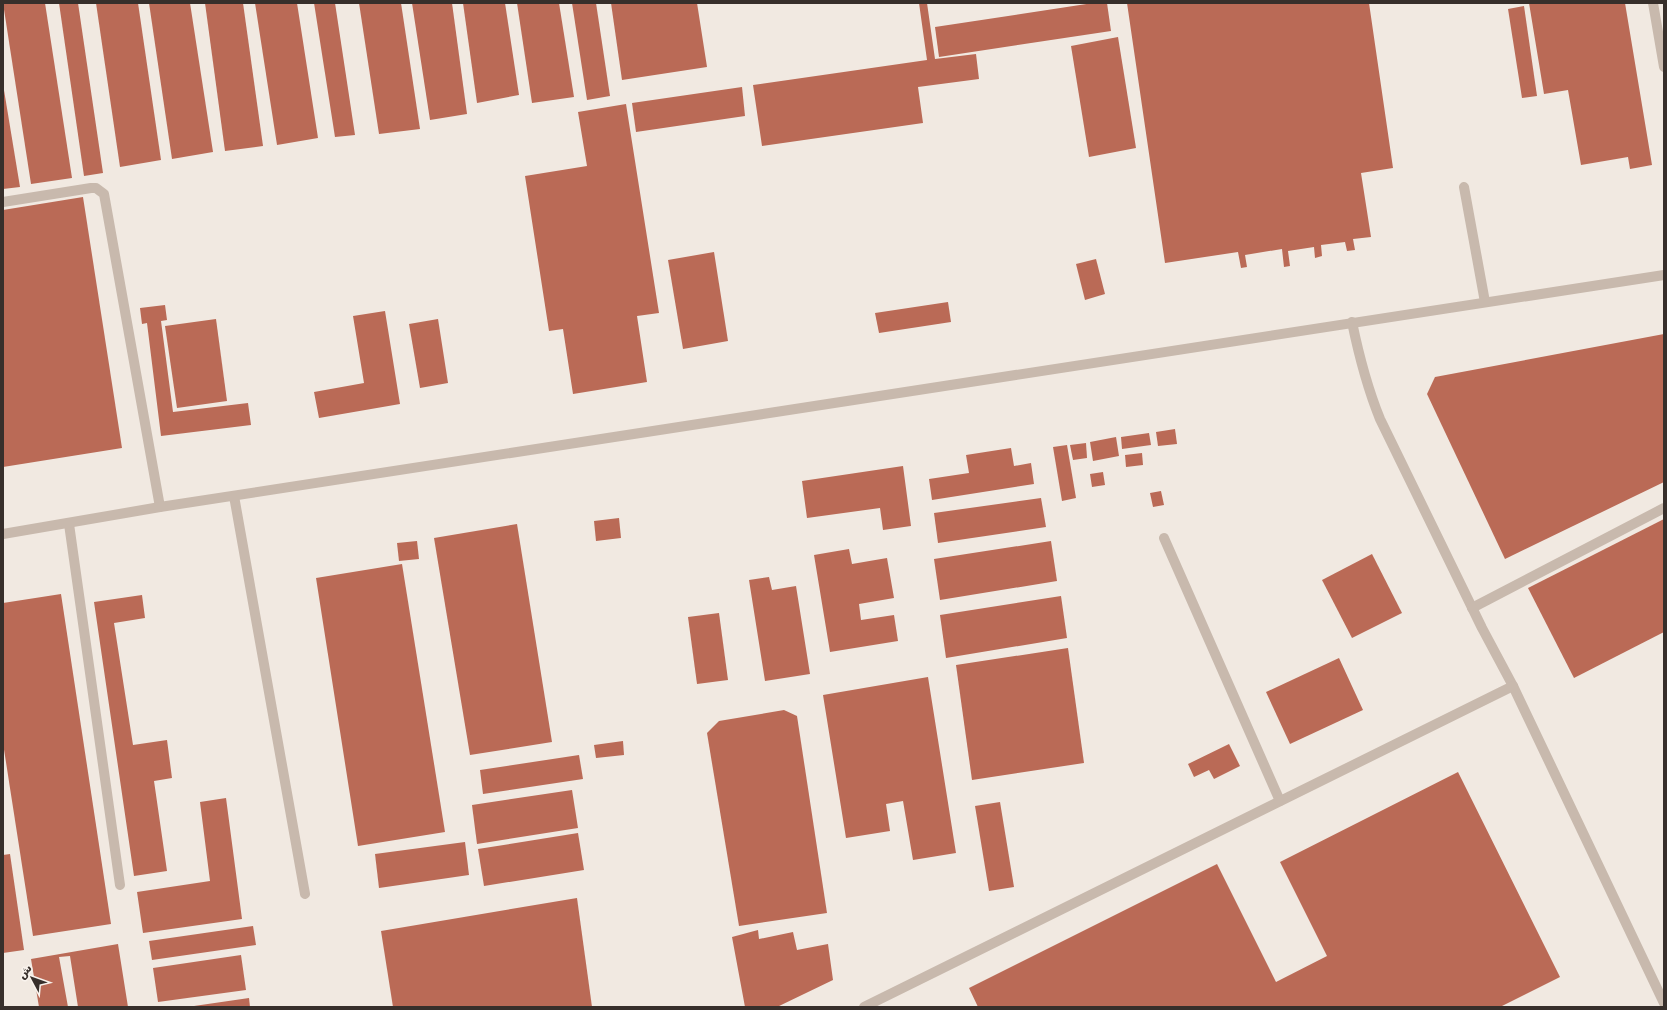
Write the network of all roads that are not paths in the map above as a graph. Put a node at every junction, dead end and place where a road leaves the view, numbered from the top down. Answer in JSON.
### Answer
{"nodes":[{"id":1,"x":1653,"y":3,"type":"edge"},
{"id":2,"x":1664,"y":67,"type":"edge"},
{"id":3,"x":1464,"y":187,"type":"dead end"},
{"id":4,"x":3,"y":202,"type":"edge"},
{"id":5,"x":1664,"y":275,"type":"edge"},
{"id":6,"x":1485,"y":302,"type":"junction"},
{"id":7,"x":1352,"y":322,"type":"junction"},
{"id":8,"x":234,"y":496,"type":"junction"},
{"id":9,"x":160,"y":507,"type":"junction"},
{"id":10,"x":1664,"y":508,"type":"edge"},
{"id":11,"x":69,"y":524,"type":"junction"},
{"id":12,"x":3,"y":534,"type":"edge"},
{"id":13,"x":1164,"y":538,"type":"dead end"},
{"id":14,"x":1472,"y":608,"type":"junction"},
{"id":15,"x":1514,"y":686,"type":"junction"},
{"id":16,"x":1280,"y":801,"type":"junction"},
{"id":17,"x":120,"y":885,"type":"dead end"},
{"id":18,"x":305,"y":894,"type":"dead end"},
{"id":19,"x":1664,"y":1003,"type":"edge"},
{"id":20,"x":864,"y":1007,"type":"edge"}],
"edges":[{"from":1,"to":2,"type":"street"},
{"from":3,"to":6,"type":"street"},
{"from":4,"to":9,"type":"street"},
{"from":5,"to":6,"type":"street"},
{"from":6,"to":7,"type":"street"},
{"from":7,"to":8,"type":"street"},
{"from":7,"to":14,"type":"street"},
{"from":8,"to":9,"type":"street"},
{"from":8,"to":18,"type":"street"},
{"from":9,"to":11,"type":"street"},
{"from":10,"to":14,"type":"street"},
{"from":11,"to":12,"type":"street"},
{"from":11,"to":17,"type":"street"},
{"from":13,"to":16,"type":"street"},
{"from":14,"to":15,"type":"street"},
{"from":15,"to":16,"type":"street"},
{"from":15,"to":19,"type":"street"},
{"from":16,"to":20,"type":"street"}]}
